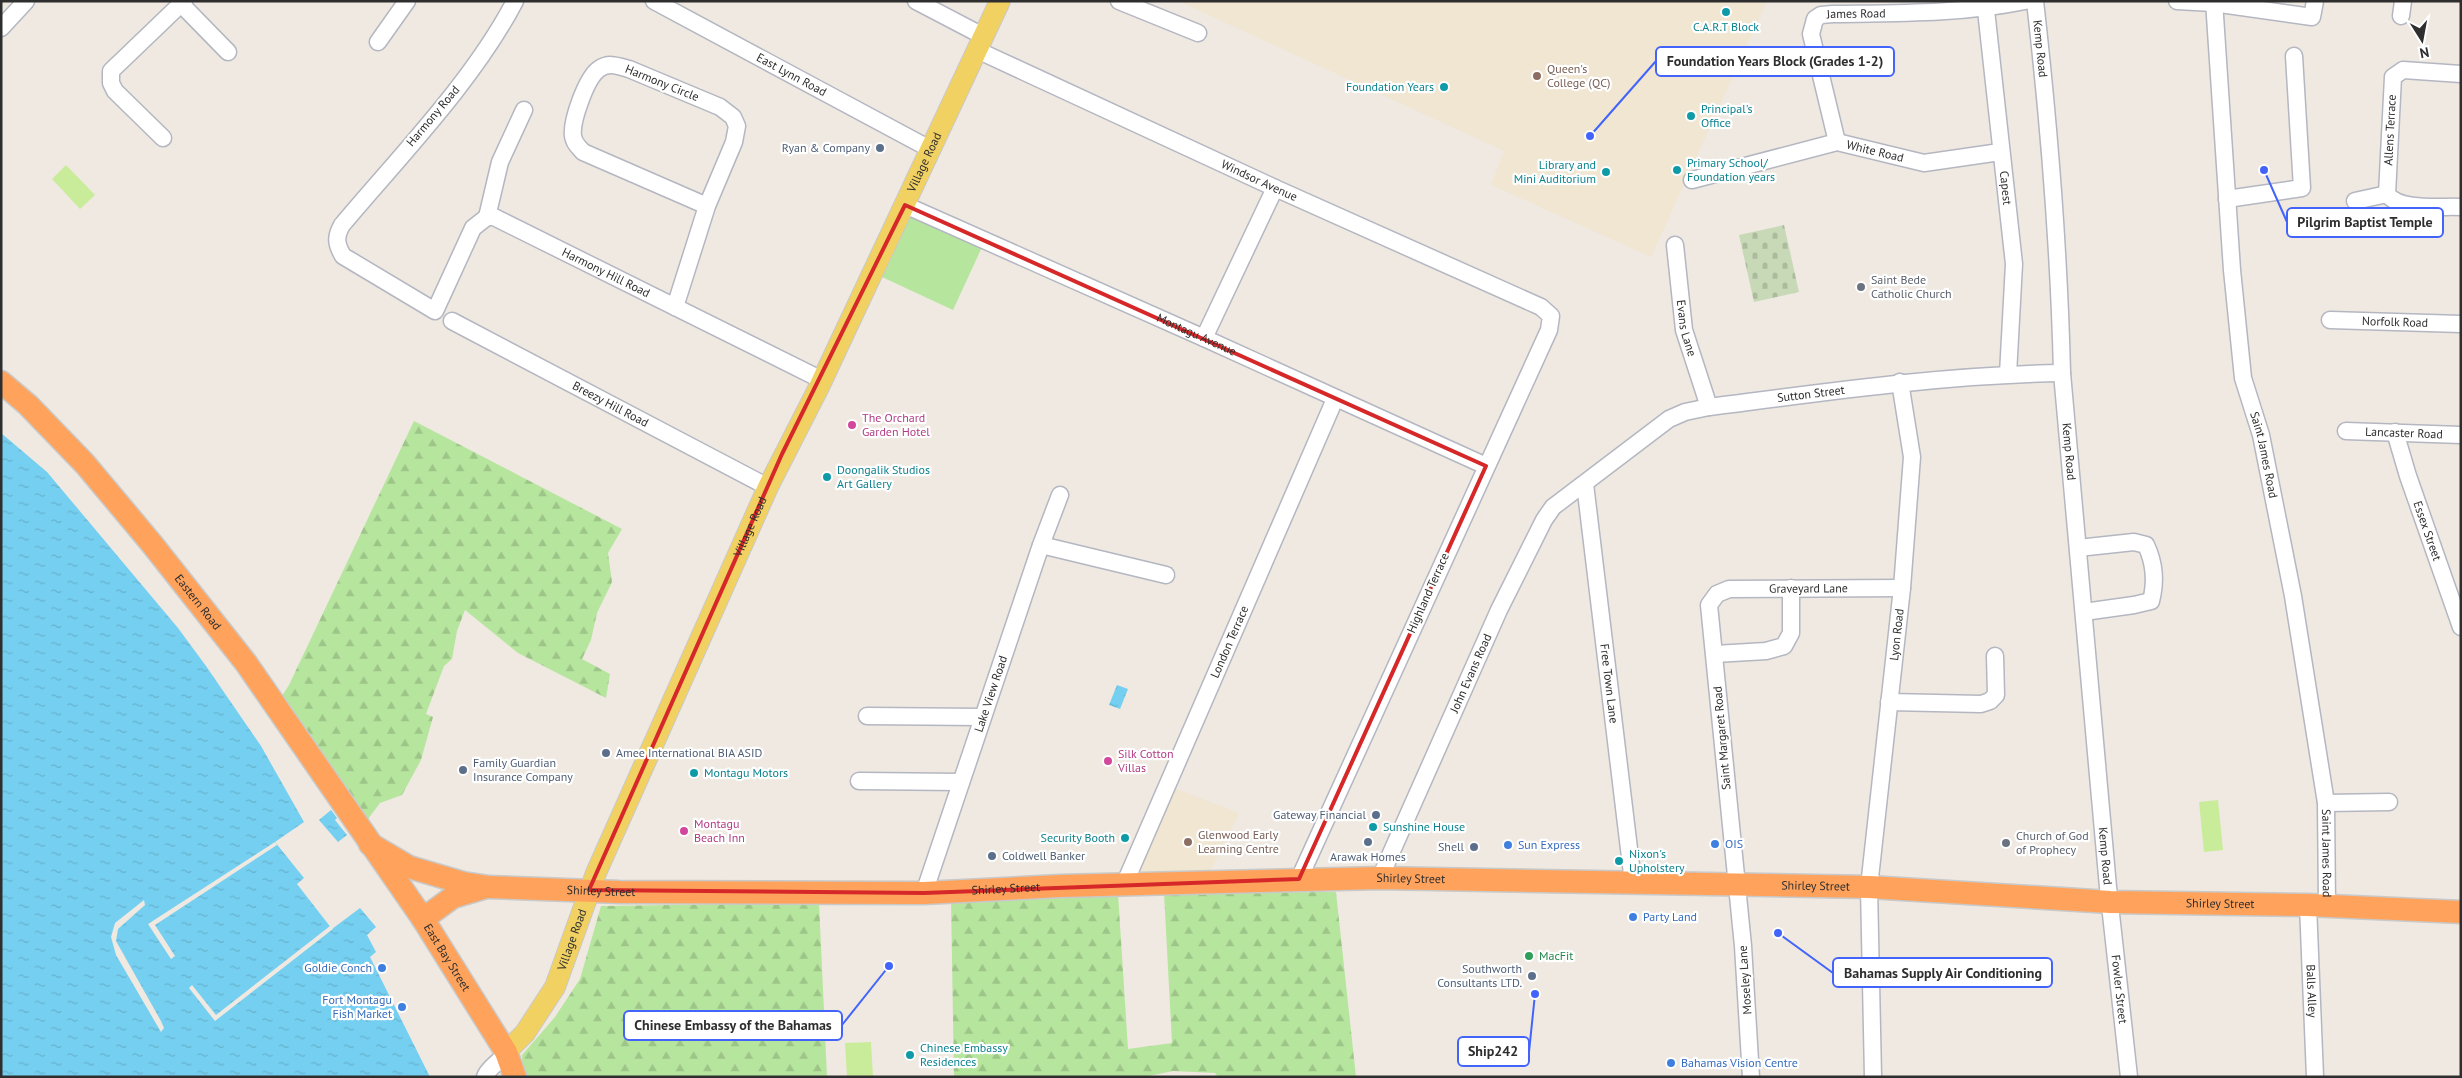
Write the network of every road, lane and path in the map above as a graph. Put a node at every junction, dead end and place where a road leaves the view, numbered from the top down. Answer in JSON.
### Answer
{"nodes":[{"id":1,"x":26,"y":1,"type":"edge"},
{"id":2,"x":407,"y":1,"type":"edge"},
{"id":3,"x":515,"y":1,"type":"edge"},
{"id":4,"x":654,"y":1,"type":"edge"},
{"id":5,"x":916,"y":1,"type":"edge"},
{"id":6,"x":1000,"y":1,"type":"edge"},
{"id":7,"x":1119,"y":1,"type":"edge"},
{"id":8,"x":2026,"y":1,"type":"edge"},
{"id":9,"x":2035,"y":1,"type":"edge"},
{"id":10,"x":2176,"y":1,"type":"edge"},
{"id":11,"x":2315,"y":1,"type":"edge"},
{"id":12,"x":2213,"y":2,"type":"edge"},
{"id":13,"x":183,"y":3,"type":"edge"},
{"id":14,"x":1985,"y":5,"type":"edge"},
{"id":15,"x":1,"y":28,"type":"edge"},
{"id":16,"x":1198,"y":33,"type":"dead end"},
{"id":17,"x":378,"y":42,"type":"dead end"},
{"id":18,"x":980,"y":43,"type":"junction"},
{"id":19,"x":228,"y":52,"type":"dead end"},
{"id":20,"x":2294,"y":56,"type":"dead end"},
{"id":21,"x":2461,"y":74,"type":"edge"},
{"id":22,"x":524,"y":110,"type":"dead end"},
{"id":23,"x":163,"y":138,"type":"dead end"},
{"id":24,"x":1838,"y":142,"type":"junction"},
{"id":25,"x":930,"y":149,"type":"junction"},
{"id":26,"x":2000,"y":152,"type":"junction"},
{"id":27,"x":1692,"y":180,"type":"dead end"},
{"id":28,"x":1275,"y":188,"type":"junction"},
{"id":29,"x":2387,"y":194,"type":"junction"},
{"id":30,"x":2227,"y":199,"type":"junction"},
{"id":31,"x":2355,"y":201,"type":"dead end"},
{"id":32,"x":904,"y":205,"type":"junction"},
{"id":33,"x":707,"y":206,"type":"junction"},
{"id":34,"x":2461,"y":207,"type":"edge"},
{"id":35,"x":487,"y":217,"type":"junction"},
{"id":36,"x":1675,"y":245,"type":"dead end"},
{"id":37,"x":675,"y":307,"type":"junction"},
{"id":38,"x":1544,"y":309,"type":"joint"},
{"id":39,"x":2330,"y":320,"type":"dead end"},
{"id":40,"x":452,"y":321,"type":"dead end"},
{"id":41,"x":2461,"y":324,"type":"edge"},
{"id":42,"x":1204,"y":338,"type":"junction"},
{"id":43,"x":2062,"y":373,"type":"junction"},
{"id":44,"x":2008,"y":374,"type":"junction"},
{"id":45,"x":822,"y":380,"type":"junction"},
{"id":46,"x":1,"y":382,"type":"edge"},
{"id":47,"x":1900,"y":382,"type":"junction"},
{"id":48,"x":1335,"y":399,"type":"junction"},
{"id":49,"x":1709,"y":407,"type":"junction"},
{"id":50,"x":2346,"y":431,"type":"dead end"},
{"id":51,"x":2395,"y":432,"type":"junction"},
{"id":52,"x":2461,"y":435,"type":"edge"},
{"id":53,"x":1486,"y":466,"type":"junction"},
{"id":54,"x":1585,"y":484,"type":"junction"},
{"id":55,"x":768,"y":487,"type":"junction"},
{"id":56,"x":1060,"y":495,"type":"dead end"},
{"id":57,"x":1041,"y":545,"type":"junction"},
{"id":58,"x":2078,"y":548,"type":"junction"},
{"id":59,"x":1166,"y":575,"type":"dead end"},
{"id":60,"x":1791,"y":588,"type":"junction"},
{"id":61,"x":1902,"y":588,"type":"junction"},
{"id":62,"x":1717,"y":594,"type":"joint"},
{"id":63,"x":2084,"y":612,"type":"junction"},
{"id":64,"x":2461,"y":627,"type":"edge"},
{"id":65,"x":1715,"y":654,"type":"junction"},
{"id":66,"x":1994,"y":656,"type":"dead end"},
{"id":67,"x":1889,"y":702,"type":"junction"},
{"id":68,"x":867,"y":716,"type":"dead end"},
{"id":69,"x":982,"y":717,"type":"junction"},
{"id":70,"x":859,"y":781,"type":"dead end"},
{"id":71,"x":960,"y":782,"type":"junction"},
{"id":72,"x":2389,"y":802,"type":"dead end"},
{"id":73,"x":2326,"y":803,"type":"junction"},
{"id":74,"x":370,"y":844,"type":"junction"},
{"id":75,"x":1380,"y":878,"type":"junction"},
{"id":76,"x":1300,"y":879,"type":"junction"},
{"id":77,"x":1633,"y":882,"type":"junction"},
{"id":78,"x":1736,"y":884,"type":"junction"},
{"id":79,"x":1124,"y":885,"type":"junction"},
{"id":80,"x":489,"y":887,"type":"junction"},
{"id":81,"x":1869,"y":888,"type":"junction"},
{"id":82,"x":589,"y":890,"type":"junction"},
{"id":83,"x":924,"y":892,"type":"junction"},
{"id":84,"x":2110,"y":902,"type":"junction"},
{"id":85,"x":2318,"y":905,"type":"junction"},
{"id":86,"x":2461,"y":912,"type":"edge"},
{"id":87,"x":422,"y":919,"type":"junction"},
{"id":88,"x":506,"y":1052,"type":"junction"},
{"id":89,"x":485,"y":1077,"type":"edge"},
{"id":90,"x":514,"y":1077,"type":"edge"},
{"id":91,"x":1751,"y":1077,"type":"edge"},
{"id":92,"x":1873,"y":1077,"type":"edge"},
{"id":93,"x":2129,"y":1077,"type":"edge"},
{"id":94,"x":2314,"y":1077,"type":"edge"}],
"edges":[{"from":1,"to":15,"type":"street"},
{"from":2,"to":17,"type":"street"},
{"from":3,"to":35,"type":"street","name":"Harmony Road"},
{"from":4,"to":25,"type":"street","name":"East Lynn Road"},
{"from":5,"to":18,"type":"street","name":"Windsor Avenue"},
{"from":6,"to":18,"type":"main road","name":"Village Road"},
{"from":7,"to":16,"type":"street"},
{"from":8,"to":14,"type":"street","name":"James Road"},
{"from":9,"to":43,"type":"street","name":"Kemp Road"},
{"from":10,"to":12,"type":"street"},
{"from":11,"to":12,"type":"street"},
{"from":12,"to":30,"type":"street","name":"Saint James Road"},
{"from":13,"to":19,"type":"street"},
{"from":13,"to":23,"type":"street"},
{"from":14,"to":24,"type":"street","name":"James Road"},
{"from":14,"to":26,"type":"street","name":"Capest"},
{"from":18,"to":25,"type":"main road","name":"Village Road"},
{"from":18,"to":28,"type":"street","name":"Windsor Avenue"},
{"from":20,"to":30,"type":"street"},
{"from":21,"to":29,"type":"street","name":"Allens Terrace"},
{"from":22,"to":35,"type":"street"},
{"from":24,"to":26,"type":"street","name":"White Road"},
{"from":24,"to":27,"type":"street","name":"White Road"},
{"from":25,"to":32,"type":"main road","name":"Village Road"},
{"from":26,"to":44,"type":"street","name":"Capest"},
{"from":28,"to":38,"type":"street","name":"Windsor Avenue"},
{"from":28,"to":42,"type":"street"},
{"from":29,"to":31,"type":"street"},
{"from":29,"to":34,"type":"street"},
{"from":30,"to":73,"type":"street","name":"Saint James Road"},
{"from":32,"to":42,"type":"street","name":"Montagu Avenue"},
{"from":32,"to":45,"type":"main road","name":"Village Road"},
{"from":33,"to":33,"type":"street","name":"Harmony Circle"},
{"from":33,"to":37,"type":"street","name":"Harmony Circle"},
{"from":35,"to":37,"type":"street","name":"Harmony Hill Road"},
{"from":36,"to":49,"type":"street","name":"Evans Lane"},
{"from":37,"to":45,"type":"street","name":"Harmony Hill Road"},
{"from":38,"to":53,"type":"street","name":"Highland Terrace"},
{"from":39,"to":41,"type":"street","name":"Norfolk Road"},
{"from":40,"to":55,"type":"street","name":"Breezy Hill Road"},
{"from":42,"to":48,"type":"street","name":"Montagu Avenue"},
{"from":43,"to":44,"type":"street","name":"Sutton Street"},
{"from":43,"to":58,"type":"street","name":"Kemp Road"},
{"from":44,"to":47,"type":"street","name":"Sutton Street"},
{"from":45,"to":55,"type":"main road","name":"Village Road"},
{"from":46,"to":74,"type":"highway","name":"Eastern Road"},
{"from":47,"to":49,"type":"street","name":"Sutton Street"},
{"from":47,"to":61,"type":"street","name":"Lyon Road"},
{"from":48,"to":53,"type":"street","name":"Montagu Avenue"},
{"from":48,"to":79,"type":"street","name":"London Terrace"},
{"from":49,"to":54,"type":"street","name":"Sutton Street"},
{"from":50,"to":51,"type":"street","name":"Lancaster Road"},
{"from":51,"to":52,"type":"street","name":"Lancaster Road"},
{"from":51,"to":64,"type":"street","name":"Essex Street"},
{"from":53,"to":76,"type":"street","name":"Highland Terrace"},
{"from":54,"to":75,"type":"street","name":"John Evans Road"},
{"from":54,"to":77,"type":"street","name":"Free Town Lane"},
{"from":55,"to":82,"type":"main road","name":"Village Road"},
{"from":56,"to":57,"type":"street","name":"Lake View Road"},
{"from":57,"to":59,"type":"street"},
{"from":57,"to":69,"type":"street","name":"Lake View Road"},
{"from":58,"to":63,"type":"street","name":"Kemp Road"},
{"from":58,"to":63,"type":"street"},
{"from":60,"to":61,"type":"street","name":"Graveyard Lane"},
{"from":60,"to":62,"type":"street","name":"Graveyard Lane"},
{"from":60,"to":65,"type":"street"},
{"from":61,"to":67,"type":"street","name":"Lyon Road"},
{"from":62,"to":65,"type":"street","name":"Saint Margaret Road"},
{"from":63,"to":84,"type":"street","name":"Kemp Road"},
{"from":65,"to":78,"type":"street","name":"Saint Margaret Road"},
{"from":66,"to":67,"type":"street"},
{"from":67,"to":81,"type":"street","name":"Lyon Road"},
{"from":68,"to":69,"type":"street"},
{"from":69,"to":71,"type":"street","name":"Lake View Road"},
{"from":70,"to":71,"type":"street"},
{"from":71,"to":83,"type":"street","name":"Lake View Road"},
{"from":72,"to":73,"type":"street"},
{"from":73,"to":85,"type":"street","name":"Saint James Road"},
{"from":74,"to":80,"type":"highway","name":"Shirley Street"},
{"from":74,"to":87,"type":"highway","name":"East Bay Street"},
{"from":75,"to":76,"type":"highway","name":"Shirley Street"},
{"from":75,"to":77,"type":"highway","name":"Shirley Street"},
{"from":76,"to":79,"type":"highway","name":"Shirley Street"},
{"from":77,"to":78,"type":"highway","name":"Shirley Street"},
{"from":78,"to":81,"type":"highway","name":"Shirley Street"},
{"from":78,"to":91,"type":"street","name":"Moseley Lane"},
{"from":79,"to":83,"type":"highway","name":"Shirley Street"},
{"from":80,"to":82,"type":"highway","name":"Shirley Street"},
{"from":80,"to":87,"type":"highway"},
{"from":81,"to":84,"type":"highway","name":"Shirley Street"},
{"from":81,"to":92,"type":"street","name":"Lyon Road"},
{"from":82,"to":83,"type":"highway","name":"Shirley Street"},
{"from":82,"to":88,"type":"main road","name":"Village Road"},
{"from":84,"to":85,"type":"highway","name":"Shirley Street"},
{"from":84,"to":93,"type":"street","name":"Fowler Street"},
{"from":85,"to":86,"type":"highway","name":"Shirley Street"},
{"from":85,"to":94,"type":"street","name":"Balls Alley"},
{"from":87,"to":88,"type":"highway","name":"East Bay Street"},
{"from":88,"to":89,"type":"street"},
{"from":88,"to":90,"type":"highway","name":"East Bay Street"}]}
